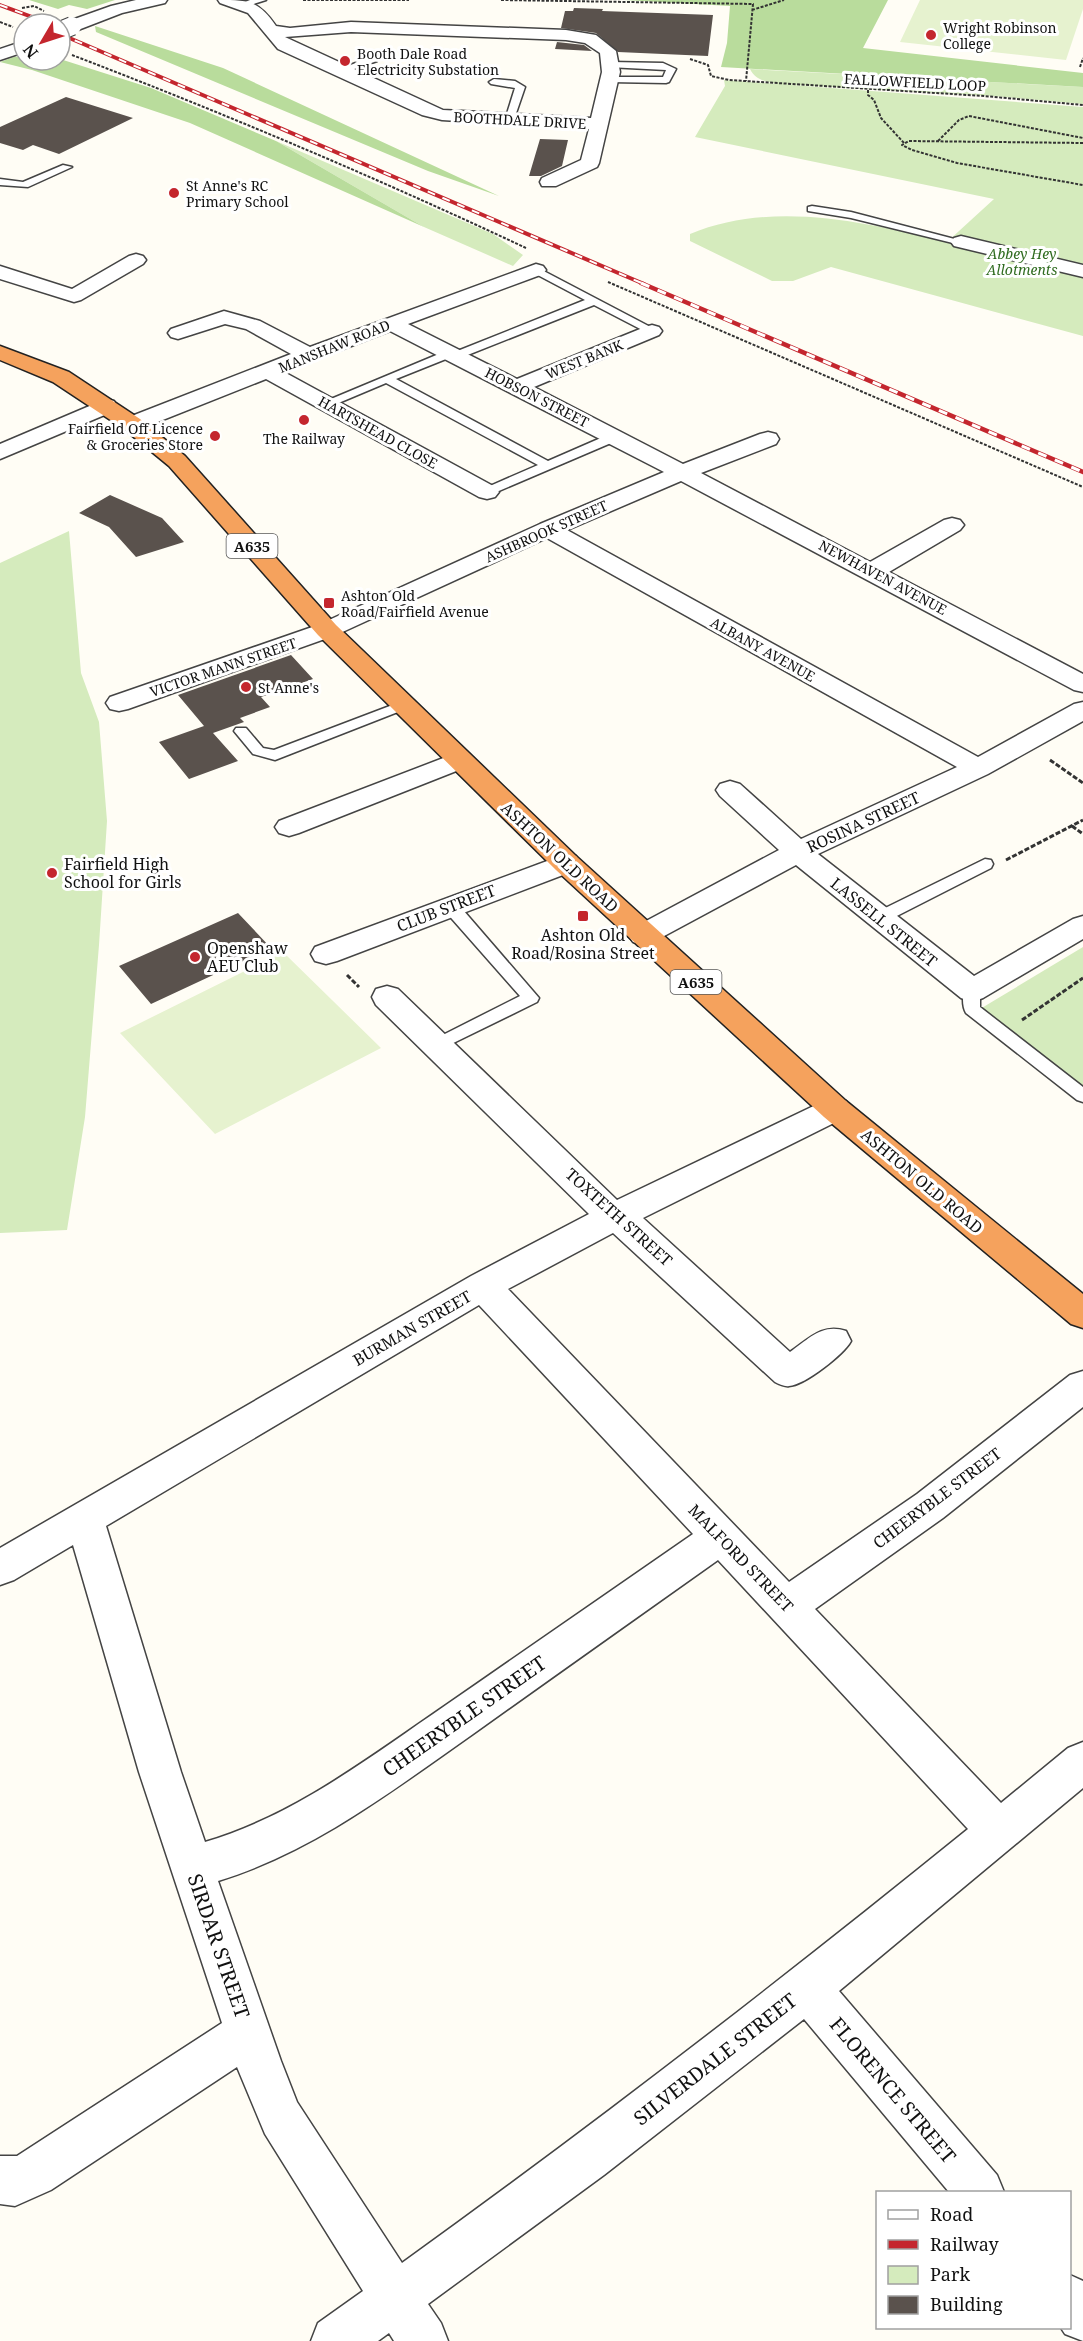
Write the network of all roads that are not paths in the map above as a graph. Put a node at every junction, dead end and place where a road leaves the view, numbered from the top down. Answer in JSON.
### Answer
{"nodes":[{"id":1,"x":226,"y":0,"type":"edge"},
{"id":2,"x":262,"y":0,"type":"edge"},
{"id":3,"x":150,"y":1,"type":"edge"},
{"id":4,"x":244,"y":4,"type":"junction"},
{"id":5,"x":72,"y":27,"type":"edge"},
{"id":6,"x":270,"y":30,"type":"junction"},
{"id":7,"x":374,"y":59,"type":"dead end"},
{"id":8,"x":340,"y":71,"type":"junction"},
{"id":9,"x":611,"y":72,"type":"junction"},
{"id":10,"x":494,"y":82,"type":"dead end"},
{"id":11,"x":510,"y":120,"type":"junction"},
{"id":12,"x":599,"y":124,"type":"junction"},
{"id":13,"x":67,"y":167,"type":"dead end"},
{"id":14,"x":0,"y":182,"type":"edge"},
{"id":15,"x":549,"y":182,"type":"dead end"},
{"id":16,"x":812,"y":209,"type":"dead end"},
{"id":17,"x":961,"y":242,"type":"joint"},
{"id":18,"x":136,"y":260,"type":"dead end"},
{"id":19,"x":536,"y":270,"type":"joint"},
{"id":20,"x":1083,"y":271,"type":"edge"},
{"id":21,"x":0,"y":272,"type":"edge"},
{"id":22,"x":594,"y":301,"type":"junction"},
{"id":23,"x":391,"y":323,"type":"junction"},
{"id":24,"x":652,"y":331,"type":"joint"},
{"id":25,"x":178,"y":333,"type":"dead end"},
{"id":26,"x":443,"y":349,"type":"junction"},
{"id":27,"x":0,"y":352,"type":"edge"},
{"id":28,"x":310,"y":356,"type":"junction"},
{"id":29,"x":268,"y":372,"type":"junction"},
{"id":30,"x":386,"y":379,"type":"junction"},
{"id":31,"x":516,"y":387,"type":"junction"},
{"id":32,"x":325,"y":404,"type":"junction"},
{"id":33,"x":106,"y":406,"type":"junction"},
{"id":34,"x":132,"y":424,"type":"junction"},
{"id":35,"x":614,"y":437,"type":"junction"},
{"id":36,"x":768,"y":439,"type":"dead end"},
{"id":37,"x":0,"y":452,"type":"edge"},
{"id":38,"x":548,"y":466,"type":"junction"},
{"id":39,"x":682,"y":472,"type":"junction"},
{"id":40,"x":487,"y":492,"type":"joint"},
{"id":41,"x":952,"y":525,"type":"dead end"},
{"id":42,"x":548,"y":530,"type":"junction"},
{"id":43,"x":872,"y":571,"type":"junction"},
{"id":44,"x":327,"y":630,"type":"junction"},
{"id":45,"x":1083,"y":684,"type":"edge"},
{"id":46,"x":119,"y":703,"type":"dead end"},
{"id":47,"x":403,"y":705,"type":"junction"},
{"id":48,"x":1083,"y":710,"type":"edge"},
{"id":49,"x":241,"y":731,"type":"dead end"},
{"id":50,"x":459,"y":760,"type":"junction"},
{"id":51,"x":978,"y":768,"type":"junction"},
{"id":52,"x":730,"y":790,"type":"dead end"},
{"id":53,"x":289,"y":827,"type":"dead end"},
{"id":54,"x":798,"y":852,"type":"junction"},
{"id":55,"x":566,"y":863,"type":"junction"},
{"id":56,"x":985,"y":864,"type":"road end"},
{"id":57,"x":451,"y":906,"type":"junction"},
{"id":58,"x":879,"y":918,"type":"junction"},
{"id":59,"x":1083,"y":926,"type":"edge"},
{"id":60,"x":643,"y":935,"type":"junction"},
{"id":61,"x":326,"y":954,"type":"road end"},
{"id":62,"x":972,"y":991,"type":"junction"},
{"id":63,"x":387,"y":997,"type":"road end"},
{"id":64,"x":437,"y":1046,"type":"junction"},
{"id":65,"x":1083,"y":1096,"type":"edge"},
{"id":66,"x":836,"y":1109,"type":"junction"},
{"id":67,"x":613,"y":1217,"type":"junction"},
{"id":68,"x":483,"y":1286,"type":"junction"},
{"id":69,"x":1080,"y":1306,"type":"edge"},
{"id":70,"x":833,"y":1341,"type":"dead end"},
{"id":71,"x":1083,"y":1386,"type":"edge"},
{"id":72,"x":86,"y":1520,"type":"junction"},
{"id":73,"x":720,"y":1537,"type":"junction"},
{"id":74,"x":0,"y":1568,"type":"edge"},
{"id":75,"x":787,"y":1606,"type":"junction"},
{"id":76,"x":1083,"y":1762,"type":"edge"},
{"id":77,"x":998,"y":1830,"type":"junction"},
{"id":78,"x":193,"y":1867,"type":"junction"},
{"id":79,"x":807,"y":1988,"type":"junction"},
{"id":80,"x":248,"y":2033,"type":"junction"},
{"id":81,"x":0,"y":2180,"type":"edge"},
{"id":82,"x":978,"y":2191,"type":"edge"},
{"id":83,"x":394,"y":2298,"type":"junction"},
{"id":84,"x":1071,"y":2301,"type":"edge"},
{"id":85,"x":1083,"y":2316,"type":"edge"},
{"id":86,"x":336,"y":2341,"type":"edge"},
{"id":87,"x":423,"y":2341,"type":"edge"}],
"edges":[{"from":1,"to":4,"type":"street"},
{"from":2,"to":4,"type":"lane"},
{"from":3,"to":5,"type":"street"},
{"from":4,"to":6,"type":"street","name":"BOOTHDALE DRIVE"},
{"from":6,"to":8,"type":"street","name":"BOOTHDALE DRIVE"},
{"from":6,"to":9,"type":"street"},
{"from":7,"to":8,"type":"lane"},
{"from":8,"to":11,"type":"street","name":"BOOTHDALE DRIVE"},
{"from":9,"to":9,"type":"lane"},
{"from":9,"to":12,"type":"street"},
{"from":10,"to":11,"type":"lane"},
{"from":11,"to":12,"type":"street","name":"BOOTHDALE DRIVE"},
{"from":12,"to":15,"type":"street","name":"BOOTHDALE DRIVE"},
{"from":13,"to":14,"type":"lane"},
{"from":16,"to":17,"type":"lane"},
{"from":17,"to":20,"type":"street"},
{"from":18,"to":21,"type":"street"},
{"from":19,"to":22,"type":"lane"},
{"from":19,"to":23,"type":"street","name":"MANSHAW ROAD"},
{"from":22,"to":24,"type":"lane"},
{"from":22,"to":26,"type":"lane"},
{"from":23,"to":26,"type":"street","name":"HOBSON STREET"},
{"from":23,"to":28,"type":"street","name":"MANSHAW ROAD"},
{"from":24,"to":31,"type":"street","name":"WEST BANK"},
{"from":25,"to":28,"type":"street"},
{"from":26,"to":30,"type":"lane"},
{"from":26,"to":31,"type":"street","name":"HOBSON STREET"},
{"from":27,"to":33,"type":"highway","name":"ASHTON OLD ROAD","number":"A635"},
{"from":28,"to":29,"type":"street","name":"MANSHAW ROAD"},
{"from":29,"to":32,"type":"street","name":"HARTSHEAD CLOSE"},
{"from":29,"to":34,"type":"street","name":"MANSHAW ROAD"},
{"from":30,"to":32,"type":"lane"},
{"from":30,"to":38,"type":"lane"},
{"from":31,"to":35,"type":"street","name":"HOBSON STREET"},
{"from":32,"to":40,"type":"street","name":"HARTSHEAD CLOSE"},
{"from":33,"to":34,"type":"highway","name":"ASHTON OLD ROAD","number":"A635"},
{"from":33,"to":37,"type":"street"},
{"from":34,"to":44,"type":"highway","name":"ASHTON OLD ROAD","number":"A635"},
{"from":35,"to":38,"type":"lane"},
{"from":35,"to":39,"type":"street","name":"HOBSON STREET"},
{"from":36,"to":39,"type":"street","name":"ASHBROOK STREET"},
{"from":38,"to":40,"type":"lane"},
{"from":39,"to":42,"type":"street","name":"ASHBROOK STREET"},
{"from":39,"to":43,"type":"street","name":"NEWHAVEN AVENUE"},
{"from":41,"to":43,"type":"street"},
{"from":42,"to":44,"type":"street","name":"ASHBROOK STREET"},
{"from":42,"to":51,"type":"street","name":"ALBANY AVENUE"},
{"from":43,"to":45,"type":"street","name":"NEWHAVEN AVENUE"},
{"from":44,"to":46,"type":"street","name":"VICTOR MANN STREET"},
{"from":44,"to":47,"type":"highway","name":"ASHTON OLD ROAD","number":"A635"},
{"from":47,"to":49,"type":"lane"},
{"from":47,"to":50,"type":"highway","name":"ASHTON OLD ROAD","number":"A635"},
{"from":48,"to":51,"type":"street","name":"ROSINA STREET"},
{"from":50,"to":53,"type":"street"},
{"from":50,"to":55,"type":"highway","name":"ASHTON OLD ROAD","number":"A635"},
{"from":51,"to":54,"type":"street","name":"ROSINA STREET"},
{"from":52,"to":54,"type":"street","name":"LASSELL STREET"},
{"from":54,"to":58,"type":"street","name":"LASSELL STREET"},
{"from":54,"to":60,"type":"street","name":"ROSINA STREET"},
{"from":55,"to":57,"type":"street","name":"CLUB STREET"},
{"from":55,"to":60,"type":"highway","name":"ASHTON OLD ROAD","number":"A635"},
{"from":56,"to":58,"type":"lane"},
{"from":57,"to":61,"type":"street","name":"CLUB STREET"},
{"from":57,"to":64,"type":"lane"},
{"from":58,"to":62,"type":"street","name":"LASSELL STREET"},
{"from":59,"to":62,"type":"street"},
{"from":60,"to":66,"type":"highway","name":"ASHTON OLD ROAD","number":"A635"},
{"from":62,"to":65,"type":"lane"},
{"from":63,"to":64,"type":"street","name":"TOXTETH STREET"},
{"from":64,"to":67,"type":"street","name":"TOXTETH STREET"},
{"from":66,"to":67,"type":"street","name":"BURMAN STREET"},
{"from":66,"to":69,"type":"highway","name":"ASHTON OLD ROAD","number":"A635"},
{"from":67,"to":68,"type":"street","name":"BURMAN STREET"},
{"from":67,"to":70,"type":"street","name":"TOXTETH STREET"},
{"from":68,"to":72,"type":"street","name":"BURMAN STREET"},
{"from":68,"to":73,"type":"street","name":"MALFORD STREET"},
{"from":71,"to":75,"type":"street","name":"CHEERYBLE STREET"},
{"from":72,"to":74,"type":"street","name":"BURMAN STREET"},
{"from":72,"to":78,"type":"street","name":"SIRDAR STREET"},
{"from":73,"to":75,"type":"street","name":"MALFORD STREET"},
{"from":73,"to":78,"type":"street","name":"CHEERYBLE STREET"},
{"from":75,"to":77,"type":"street","name":"MALFORD STREET"},
{"from":76,"to":77,"type":"street","name":"SILVERDALE STREET"},
{"from":77,"to":79,"type":"street","name":"SILVERDALE STREET"},
{"from":78,"to":80,"type":"street","name":"SIRDAR STREET"},
{"from":79,"to":82,"type":"street","name":"FLORENCE STREET"},
{"from":79,"to":83,"type":"street","name":"SILVERDALE STREET"},
{"from":80,"to":81,"type":"street"},
{"from":80,"to":83,"type":"street","name":"SIRDAR STREET"},
{"from":83,"to":86,"type":"street","name":"SILVERDALE STREET"},
{"from":83,"to":87,"type":"street","name":"SIRDAR STREET"},
{"from":84,"to":85,"type":"street"}]}
